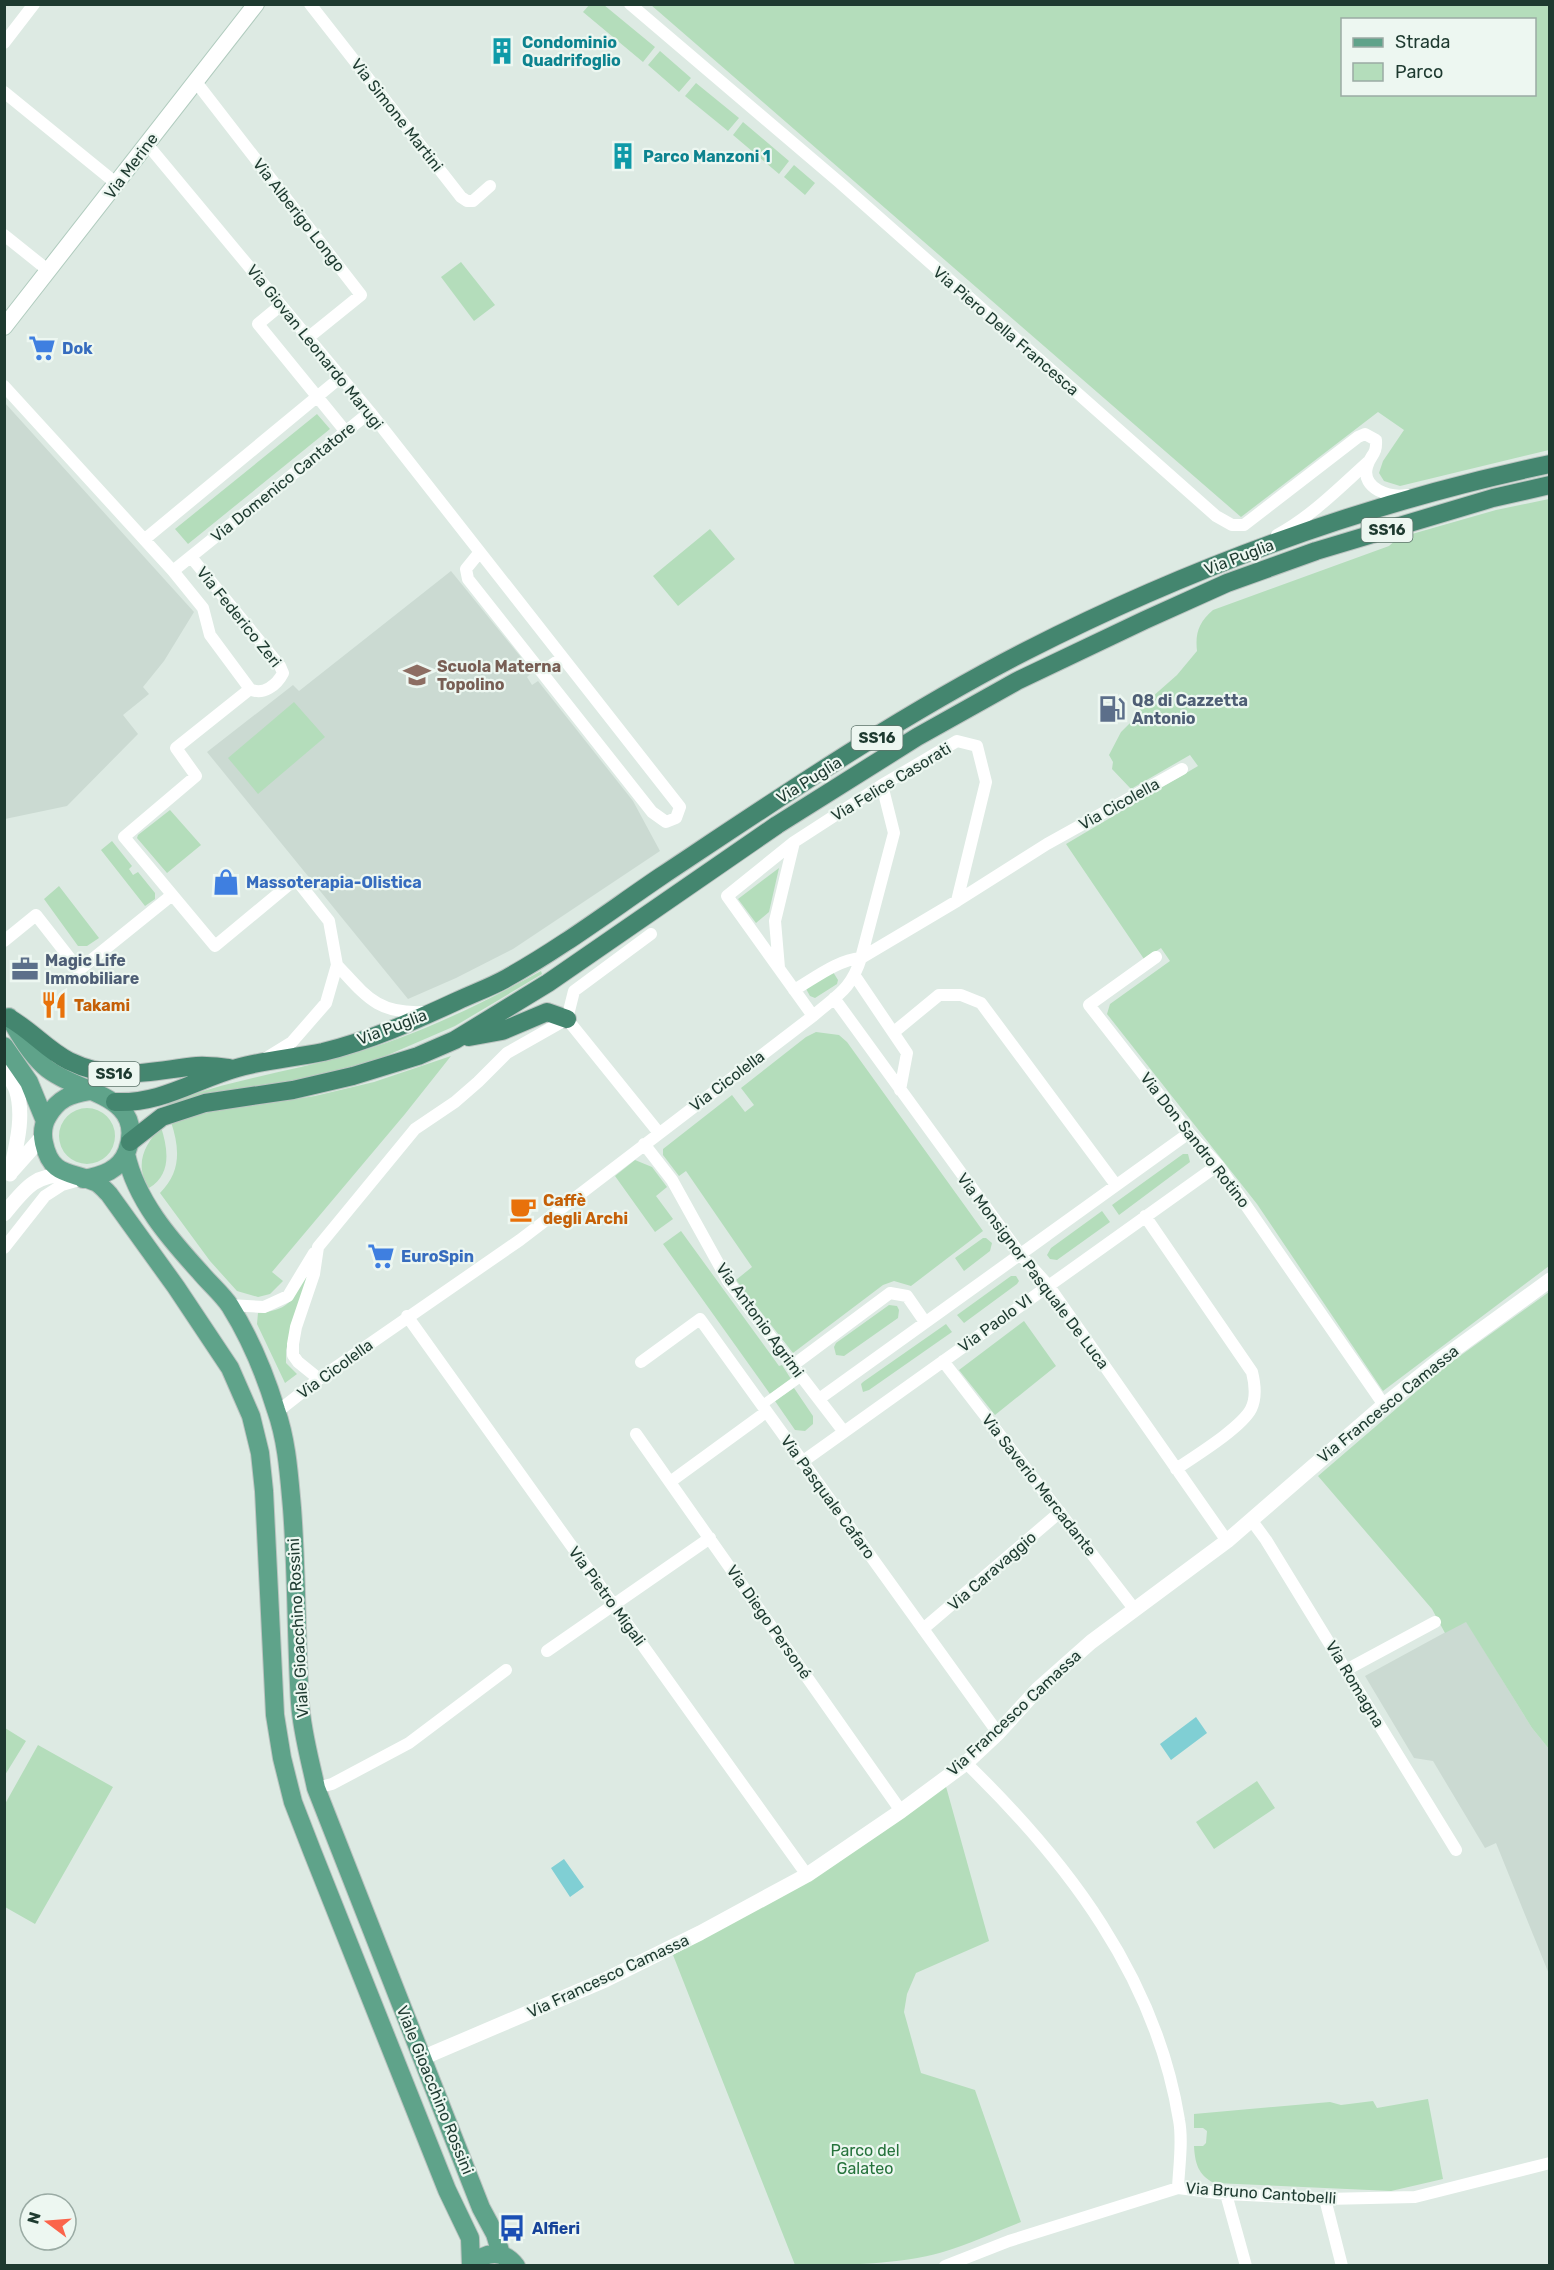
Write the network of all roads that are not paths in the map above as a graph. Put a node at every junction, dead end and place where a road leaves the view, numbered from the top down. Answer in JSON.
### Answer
{"nodes":[{"id":1,"x":34,"y":4,"type":"edge"},
{"id":2,"x":256,"y":4,"type":"edge"},
{"id":3,"x":310,"y":4,"type":"edge"},
{"id":4,"x":630,"y":4,"type":"edge"},
{"id":5,"x":4,"y":43,"type":"edge"},
{"id":6,"x":196,"y":82,"type":"junction"},
{"id":7,"x":4,"y":93,"type":"edge"},
{"id":8,"x":147,"y":144,"type":"junction"},
{"id":9,"x":117,"y":184,"type":"junction"},
{"id":10,"x":490,"y":186,"type":"dead end"},
{"id":11,"x":4,"y":235,"type":"edge"},
{"id":12,"x":49,"y":271,"type":"junction"},
{"id":13,"x":281,"y":305,"type":"junction"},
{"id":14,"x":4,"y":327,"type":"edge"},
{"id":15,"x":309,"y":338,"type":"junction"},
{"id":16,"x":341,"y":377,"type":"junction"},
{"id":17,"x":4,"y":386,"type":"edge"},
{"id":18,"x":317,"y":398,"type":"junction"},
{"id":19,"x":370,"y":412,"type":"junction"},
{"id":20,"x":346,"y":432,"type":"junction"},
{"id":21,"x":1369,"y":461,"type":"junction"},
{"id":22,"x":1550,"y":464,"type":"edge"},
{"id":23,"x":1550,"y":485,"type":"edge"},
{"id":24,"x":1449,"y":486,"type":"junction"},
{"id":25,"x":145,"y":539,"type":"junction"},
{"id":26,"x":479,"y":553,"type":"junction"},
{"id":27,"x":1246,"y":553,"type":"junction"},
{"id":28,"x":191,"y":557,"type":"junction"},
{"id":29,"x":173,"y":571,"type":"junction"},
{"id":30,"x":562,"y":658,"type":"junction"},
{"id":31,"x":542,"y":672,"type":"junction"},
{"id":32,"x":250,"y":689,"type":"junction"},
{"id":33,"x":1182,"y":769,"type":"dead end"},
{"id":34,"x":882,"y":785,"type":"junction"},
{"id":35,"x":794,"y":842,"type":"junction"},
{"id":36,"x":172,"y":896,"type":"junction"},
{"id":37,"x":957,"y":901,"type":"junction"},
{"id":38,"x":651,"y":934,"type":"dead end"},
{"id":39,"x":4,"y":940,"type":"edge"},
{"id":40,"x":1156,"y":957,"type":"dead end"},
{"id":41,"x":861,"y":958,"type":"junction"},
{"id":42,"x":337,"y":965,"type":"junction"},
{"id":43,"x":836,"y":965,"type":"junction"},
{"id":44,"x":779,"y":970,"type":"junction"},
{"id":45,"x":855,"y":976,"type":"junction"},
{"id":46,"x":848,"y":987,"type":"junction"},
{"id":47,"x":794,"y":990,"type":"junction"},
{"id":48,"x":834,"y":998,"type":"junction"},
{"id":49,"x":434,"y":1012,"type":"junction"},
{"id":50,"x":7,"y":1015,"type":"edge"},
{"id":51,"x":813,"y":1016,"type":"junction"},
{"id":52,"x":567,"y":1019,"type":"junction"},
{"id":53,"x":894,"y":1032,"type":"junction"},
{"id":54,"x":455,"y":1040,"type":"junction"},
{"id":55,"x":4,"y":1046,"type":"edge"},
{"id":56,"x":254,"y":1064,"type":"junction"},
{"id":57,"x":4,"y":1068,"type":"edge"},
{"id":58,"x":234,"y":1069,"type":"junction"},
{"id":59,"x":900,"y":1090,"type":"junction"},
{"id":60,"x":89,"y":1091,"type":"junction"},
{"id":61,"x":115,"y":1102,"type":"junction"},
{"id":62,"x":44,"y":1129,"type":"junction"},
{"id":63,"x":659,"y":1133,"type":"junction"},
{"id":64,"x":1189,"y":1133,"type":"junction"},
{"id":65,"x":644,"y":1143,"type":"junction"},
{"id":66,"x":128,"y":1148,"type":"junction"},
{"id":67,"x":1218,"y":1165,"type":"junction"},
{"id":68,"x":7,"y":1177,"type":"edge"},
{"id":69,"x":75,"y":1177,"type":"junction"},
{"id":70,"x":1116,"y":1185,"type":"junction"},
{"id":71,"x":4,"y":1214,"type":"edge"},
{"id":72,"x":1145,"y":1216,"type":"junction"},
{"id":73,"x":318,"y":1247,"type":"junction"},
{"id":74,"x":4,"y":1248,"type":"edge"},
{"id":75,"x":1020,"y":1254,"type":"junction"},
{"id":76,"x":1550,"y":1280,"type":"edge"},
{"id":77,"x":1048,"y":1285,"type":"junction"},
{"id":78,"x":229,"y":1305,"type":"junction"},
{"id":79,"x":407,"y":1316,"type":"junction"},
{"id":80,"x":926,"y":1322,"type":"junction"},
{"id":81,"x":942,"y":1361,"type":"junction"},
{"id":82,"x":641,"y":1362,"type":"dead end"},
{"id":83,"x":792,"y":1366,"type":"junction"},
{"id":84,"x":801,"y":1377,"type":"junction"},
{"id":85,"x":318,"y":1379,"type":"junction"},
{"id":86,"x":819,"y":1399,"type":"junction"},
{"id":87,"x":1384,"y":1405,"type":"junction"},
{"id":88,"x":764,"y":1408,"type":"junction"},
{"id":89,"x":277,"y":1412,"type":"junction"},
{"id":90,"x":844,"y":1432,"type":"junction"},
{"id":91,"x":636,"y":1434,"type":"dead end"},
{"id":92,"x":802,"y":1462,"type":"junction"},
{"id":93,"x":1176,"y":1469,"type":"junction"},
{"id":94,"x":670,"y":1482,"type":"junction"},
{"id":95,"x":1060,"y":1512,"type":"junction"},
{"id":96,"x":1251,"y":1521,"type":"junction"},
{"id":97,"x":710,"y":1538,"type":"junction"},
{"id":98,"x":1227,"y":1541,"type":"junction"},
{"id":99,"x":614,"y":1605,"type":"junction"},
{"id":100,"x":1135,"y":1610,"type":"junction"},
{"id":101,"x":1435,"y":1622,"type":"dead end"},
{"id":102,"x":923,"y":1629,"type":"junction"},
{"id":103,"x":547,"y":1651,"type":"dead end"},
{"id":104,"x":506,"y":1670,"type":"dead end"},
{"id":105,"x":1346,"y":1670,"type":"junction"},
{"id":106,"x":998,"y":1733,"type":"junction"},
{"id":107,"x":966,"y":1763,"type":"junction"},
{"id":108,"x":316,"y":1788,"type":"junction"},
{"id":109,"x":901,"y":1811,"type":"junction"},
{"id":110,"x":1456,"y":1850,"type":"dead end"},
{"id":111,"x":807,"y":1875,"type":"junction"},
{"id":112,"x":422,"y":2058,"type":"junction"},
{"id":113,"x":1550,"y":2163,"type":"edge"},
{"id":114,"x":1178,"y":2188,"type":"junction"},
{"id":115,"x":1226,"y":2194,"type":"junction"},
{"id":116,"x":1325,"y":2199,"type":"junction"},
{"id":117,"x":501,"y":2254,"type":"junction"},
{"id":118,"x":471,"y":2265,"type":"edge"},
{"id":119,"x":516,"y":2265,"type":"edge"},
{"id":120,"x":945,"y":2265,"type":"edge"},
{"id":121,"x":1246,"y":2265,"type":"edge"},
{"id":122,"x":1342,"y":2265,"type":"edge"}],
"edges":[{"from":1,"to":5,"type":"street"},
{"from":2,"to":6,"type":"main road","name":"Via Merine"},
{"from":3,"to":10,"type":"street","name":"Via Simone Martini"},
{"from":4,"to":21,"type":"street","name":"Via Piero Della Francesca"},
{"from":6,"to":8,"type":"main road","name":"Via Merine"},
{"from":6,"to":15,"type":"street","name":"Via Alberigo Longo"},
{"from":7,"to":9,"type":"street"},
{"from":8,"to":9,"type":"main road","name":"Via Merine"},
{"from":8,"to":13,"type":"street","name":"Via Giovan Leonardo Marugi"},
{"from":9,"to":12,"type":"main road","name":"Via Merine"},
{"from":11,"to":12,"type":"street"},
{"from":12,"to":14,"type":"main road","name":"Via Merine"},
{"from":13,"to":15,"type":"street","name":"Via Giovan Leonardo Marugi"},
{"from":13,"to":18,"type":"street"},
{"from":15,"to":16,"type":"street","name":"Via Giovan Leonardo Marugi"},
{"from":16,"to":18,"type":"street"},
{"from":16,"to":19,"type":"street","name":"Via Giovan Leonardo Marugi"},
{"from":17,"to":25,"type":"street"},
{"from":18,"to":20,"type":"street"},
{"from":18,"to":25,"type":"street"},
{"from":19,"to":20,"type":"street","name":"Via Domenico Cantatore"},
{"from":19,"to":26,"type":"street","name":"Via Giovan Leonardo Marugi"},
{"from":20,"to":28,"type":"street","name":"Via Domenico Cantatore"},
{"from":21,"to":24,"type":"street","name":"Via Piero Della Francesca"},
{"from":21,"to":27,"type":"street"},
{"from":22,"to":24,"type":"highway","name":"Via Puglia","number":"SS16"},
{"from":23,"to":54,"type":"highway","name":"Via Puglia","number":"SS16"},
{"from":24,"to":27,"type":"highway","name":"Via Puglia","number":"SS16"},
{"from":25,"to":29,"type":"street"},
{"from":26,"to":30,"type":"street","name":"Via Giovan Leonardo Marugi"},
{"from":26,"to":31,"type":"street","name":"Via Giovan Leonardo Marugi"},
{"from":27,"to":49,"type":"highway","name":"Via Puglia","number":"SS16"},
{"from":28,"to":29,"type":"street","name":"Via Domenico Cantatore"},
{"from":28,"to":32,"type":"street","name":"Via Federico Zeri"},
{"from":29,"to":32,"type":"street","name":"Via Federico Zeri"},
{"from":30,"to":31,"type":"street"},
{"from":30,"to":31,"type":"street","name":"Via Giovan Leonardo Marugi"},
{"from":32,"to":36,"type":"street"},
{"from":33,"to":37,"type":"street","name":"Via Cicolella"},
{"from":34,"to":35,"type":"street","name":"Via Felice Casorati"},
{"from":34,"to":37,"type":"street","name":"Via Felice Casorati"},
{"from":34,"to":41,"type":"street"},
{"from":35,"to":44,"type":"street"},
{"from":35,"to":44,"type":"street","name":"Via Felice Casorati"},
{"from":36,"to":39,"type":"street"},
{"from":36,"to":42,"type":"street"},
{"from":37,"to":41,"type":"street","name":"Via Cicolella"},
{"from":38,"to":52,"type":"street"},
{"from":40,"to":64,"type":"street","name":"Via Don Sandro Rotino"},
{"from":41,"to":43,"type":"street"},
{"from":41,"to":45,"type":"street","name":"Via Cicolella"},
{"from":42,"to":49,"type":"street"},
{"from":42,"to":56,"type":"street"},
{"from":43,"to":46,"type":"street"},
{"from":43,"to":47,"type":"street"},
{"from":44,"to":47,"type":"street","name":"Via Felice Casorati"},
{"from":45,"to":46,"type":"street","name":"Via Cicolella"},
{"from":45,"to":53,"type":"street"},
{"from":46,"to":48,"type":"street","name":"Via Cicolella"},
{"from":47,"to":51,"type":"street","name":"Via Felice Casorati"},
{"from":48,"to":51,"type":"street","name":"Via Cicolella"},
{"from":48,"to":59,"type":"street","name":"Via Monsignor Pasquale De Luca"},
{"from":49,"to":56,"type":"highway","name":"Via Puglia","number":"SS16"},
{"from":50,"to":58,"type":"highway","number":"SS16"},
{"from":50,"to":60,"type":"main road"},
{"from":51,"to":63,"type":"street","name":"Via Cicolella"},
{"from":52,"to":54,"type":"highway"},
{"from":52,"to":63,"type":"street"},
{"from":52,"to":73,"type":"street"},
{"from":53,"to":59,"type":"street"},
{"from":53,"to":70,"type":"street"},
{"from":54,"to":66,"type":"highway","name":"Via Puglia","number":"SS16"},
{"from":55,"to":62,"type":"main road","name":"Viale Gioacchino Rossini"},
{"from":56,"to":58,"type":"highway","name":"Via Puglia","number":"SS16"},
{"from":57,"to":68,"type":"street"},
{"from":58,"to":61,"type":"highway","name":"Via Puglia","number":"SS16"},
{"from":59,"to":75,"type":"street","name":"Via Monsignor Pasquale De Luca"},
{"from":60,"to":61,"type":"main road"},
{"from":60,"to":62,"type":"main road"},
{"from":61,"to":66,"type":"main road","name":"Viale Gioacchino Rossini"},
{"from":62,"to":68,"type":"street"},
{"from":62,"to":69,"type":"main road","name":"Viale Gioacchino Rossini"},
{"from":63,"to":65,"type":"street","name":"Via Cicolella"},
{"from":64,"to":67,"type":"street","name":"Via Don Sandro Rotino"},
{"from":64,"to":70,"type":"street"},
{"from":65,"to":79,"type":"street","name":"Via Cicolella"},
{"from":65,"to":83,"type":"street","name":"Via Antonio Agrimi"},
{"from":66,"to":69,"type":"main road"},
{"from":66,"to":78,"type":"main road","name":"Viale Gioacchino Rossini"},
{"from":67,"to":72,"type":"street","name":"Via Paolo VI"},
{"from":67,"to":87,"type":"street","name":"Via Don Sandro Rotino"},
{"from":69,"to":71,"type":"street"},
{"from":69,"to":74,"type":"street"},
{"from":69,"to":118,"type":"main road","name":"Viale Gioacchino Rossini"},
{"from":70,"to":75,"type":"street"},
{"from":72,"to":77,"type":"street","name":"Via Paolo VI"},
{"from":72,"to":93,"type":"street"},
{"from":73,"to":78,"type":"street"},
{"from":73,"to":85,"type":"street"},
{"from":75,"to":77,"type":"street","name":"Via Monsignor Pasquale De Luca"},
{"from":75,"to":80,"type":"street"},
{"from":76,"to":87,"type":"street","name":"Via Francesco Camassa"},
{"from":77,"to":81,"type":"street","name":"Via Paolo VI"},
{"from":77,"to":93,"type":"street","name":"Via Monsignor Pasquale De Luca"},
{"from":78,"to":89,"type":"main road","name":"Viale Gioacchino Rossini"},
{"from":79,"to":85,"type":"street","name":"Via Cicolella"},
{"from":79,"to":99,"type":"street","name":"Via Pietro Migali"},
{"from":80,"to":83,"type":"street"},
{"from":80,"to":86,"type":"street"},
{"from":81,"to":90,"type":"street","name":"Via Paolo VI"},
{"from":81,"to":95,"type":"street","name":"Via Saverio Mercadante"},
{"from":82,"to":88,"type":"street","name":"Via Pasquale Cafaro"},
{"from":83,"to":84,"type":"street","name":"Via Antonio Agrimi"},
{"from":84,"to":86,"type":"street","name":"Via Antonio Agrimi"},
{"from":84,"to":88,"type":"street"},
{"from":85,"to":89,"type":"street","name":"Via Cicolella"},
{"from":86,"to":90,"type":"street","name":"Via Antonio Agrimi"},
{"from":87,"to":96,"type":"street","name":"Via Francesco Camassa"},
{"from":88,"to":92,"type":"street","name":"Via Pasquale Cafaro"},
{"from":88,"to":94,"type":"street"},
{"from":89,"to":108,"type":"main road","name":"Viale Gioacchino Rossini"},
{"from":90,"to":92,"type":"street","name":"Via Paolo VI"},
{"from":91,"to":94,"type":"street","name":"Via Diego Personé"},
{"from":92,"to":102,"type":"street","name":"Via Pasquale Cafaro"},
{"from":93,"to":98,"type":"street","name":"Via Monsignor Pasquale De Luca"},
{"from":94,"to":97,"type":"street","name":"Via Diego Personé"},
{"from":95,"to":100,"type":"street","name":"Via Saverio Mercadante"},
{"from":95,"to":102,"type":"street","name":"Via Caravaggio"},
{"from":96,"to":98,"type":"street","name":"Via Francesco Camassa"},
{"from":96,"to":105,"type":"street","name":"Via Romagna"},
{"from":97,"to":99,"type":"street"},
{"from":97,"to":109,"type":"street","name":"Via Diego Personé"},
{"from":98,"to":100,"type":"street","name":"Via Francesco Camassa"},
{"from":99,"to":103,"type":"street"},
{"from":99,"to":111,"type":"street","name":"Via Pietro Migali"},
{"from":100,"to":106,"type":"street","name":"Via Francesco Camassa"},
{"from":101,"to":105,"type":"street"},
{"from":102,"to":106,"type":"street","name":"Via Pasquale Cafaro"},
{"from":104,"to":108,"type":"street"},
{"from":105,"to":110,"type":"street","name":"Via Romagna"},
{"from":106,"to":107,"type":"street","name":"Via Francesco Camassa"},
{"from":107,"to":109,"type":"street","name":"Via Francesco Camassa"},
{"from":107,"to":114,"type":"street"},
{"from":108,"to":112,"type":"main road","name":"Viale Gioacchino Rossini"},
{"from":109,"to":111,"type":"street","name":"Via Francesco Camassa"},
{"from":111,"to":112,"type":"street","name":"Via Francesco Camassa"},
{"from":112,"to":117,"type":"main road","name":"Viale Gioacchino Rossini"},
{"from":113,"to":116,"type":"street","name":"Via Bruno Cantobelli"},
{"from":114,"to":115,"type":"street","name":"Via Bruno Cantobelli"},
{"from":114,"to":120,"type":"street","name":"Via Bruno Cantobelli"},
{"from":115,"to":116,"type":"street","name":"Via Bruno Cantobelli"},
{"from":115,"to":121,"type":"street"},
{"from":116,"to":122,"type":"street"},
{"from":117,"to":118,"type":"main road"},
{"from":117,"to":119,"type":"main road"}]}
